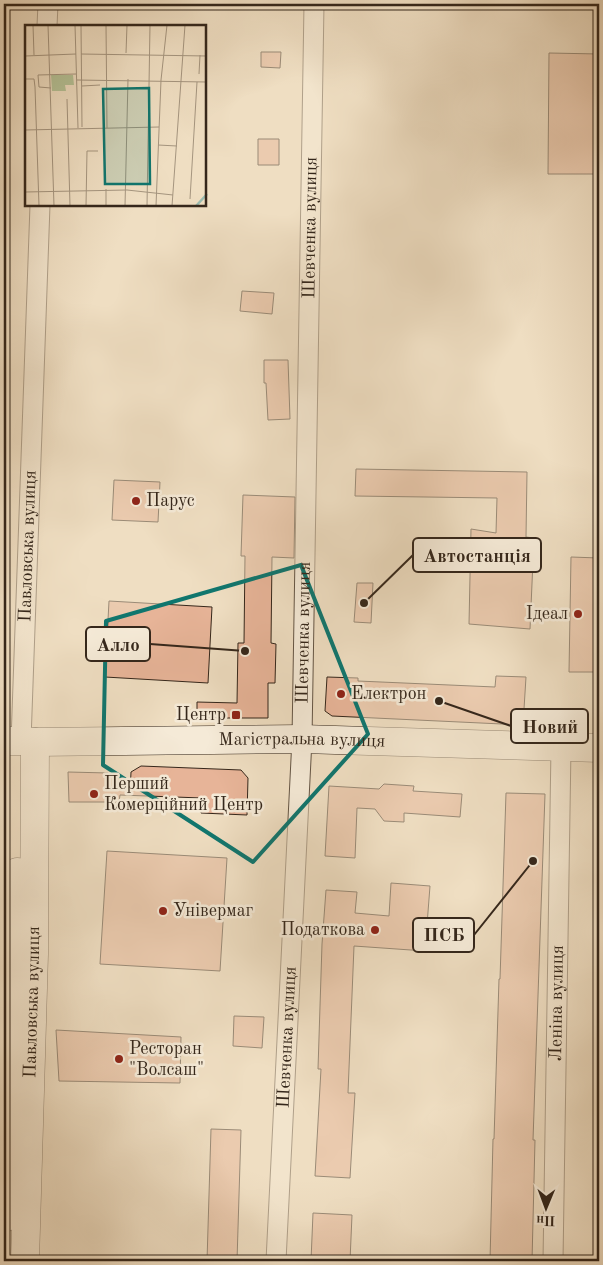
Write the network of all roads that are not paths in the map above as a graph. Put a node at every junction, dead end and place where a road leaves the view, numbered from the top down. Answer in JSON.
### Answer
{"nodes":[{"id":1,"x":48,"y":4,"type":"edge"},
{"id":2,"x":314,"y":4,"type":"edge"},
{"id":3,"x":47,"y":25,"type":"edge"},
{"id":4,"x":40,"y":206,"type":"edge"},
{"id":5,"x":302,"y":739,"type":"junction"},
{"id":6,"x":20,"y":741,"type":"edge"},
{"id":7,"x":561,"y":747,"type":"junction"},
{"id":8,"x":599,"y":748,"type":"edge"},
{"id":9,"x":4,"y":1218,"type":"edge"},
{"id":10,"x":25,"y":1261,"type":"edge"},
{"id":11,"x":276,"y":1261,"type":"edge"},
{"id":12,"x":553,"y":1261,"type":"edge"}],
"edges":[{"from":1,"to":3,"type":"street"},
{"from":2,"to":5,"type":"street","name":"Шевченка вулиця"},
{"from":4,"to":6,"type":"street","name":"Павловська вулиця"},
{"from":5,"to":6,"type":"street","name":"Магістральна вулиця"},
{"from":5,"to":7,"type":"street","name":"Магістральна вулиця"},
{"from":5,"to":11,"type":"street","name":"Шевченка вулиця"},
{"from":6,"to":9,"type":"street","name":"Павловська вулиця"},
{"from":6,"to":10,"type":"street","name":"Павловська вулиця"},
{"from":7,"to":8,"type":"street","name":"Магістральна вулиця"},
{"from":7,"to":12,"type":"street","name":"Леніна вулиця"}]}
